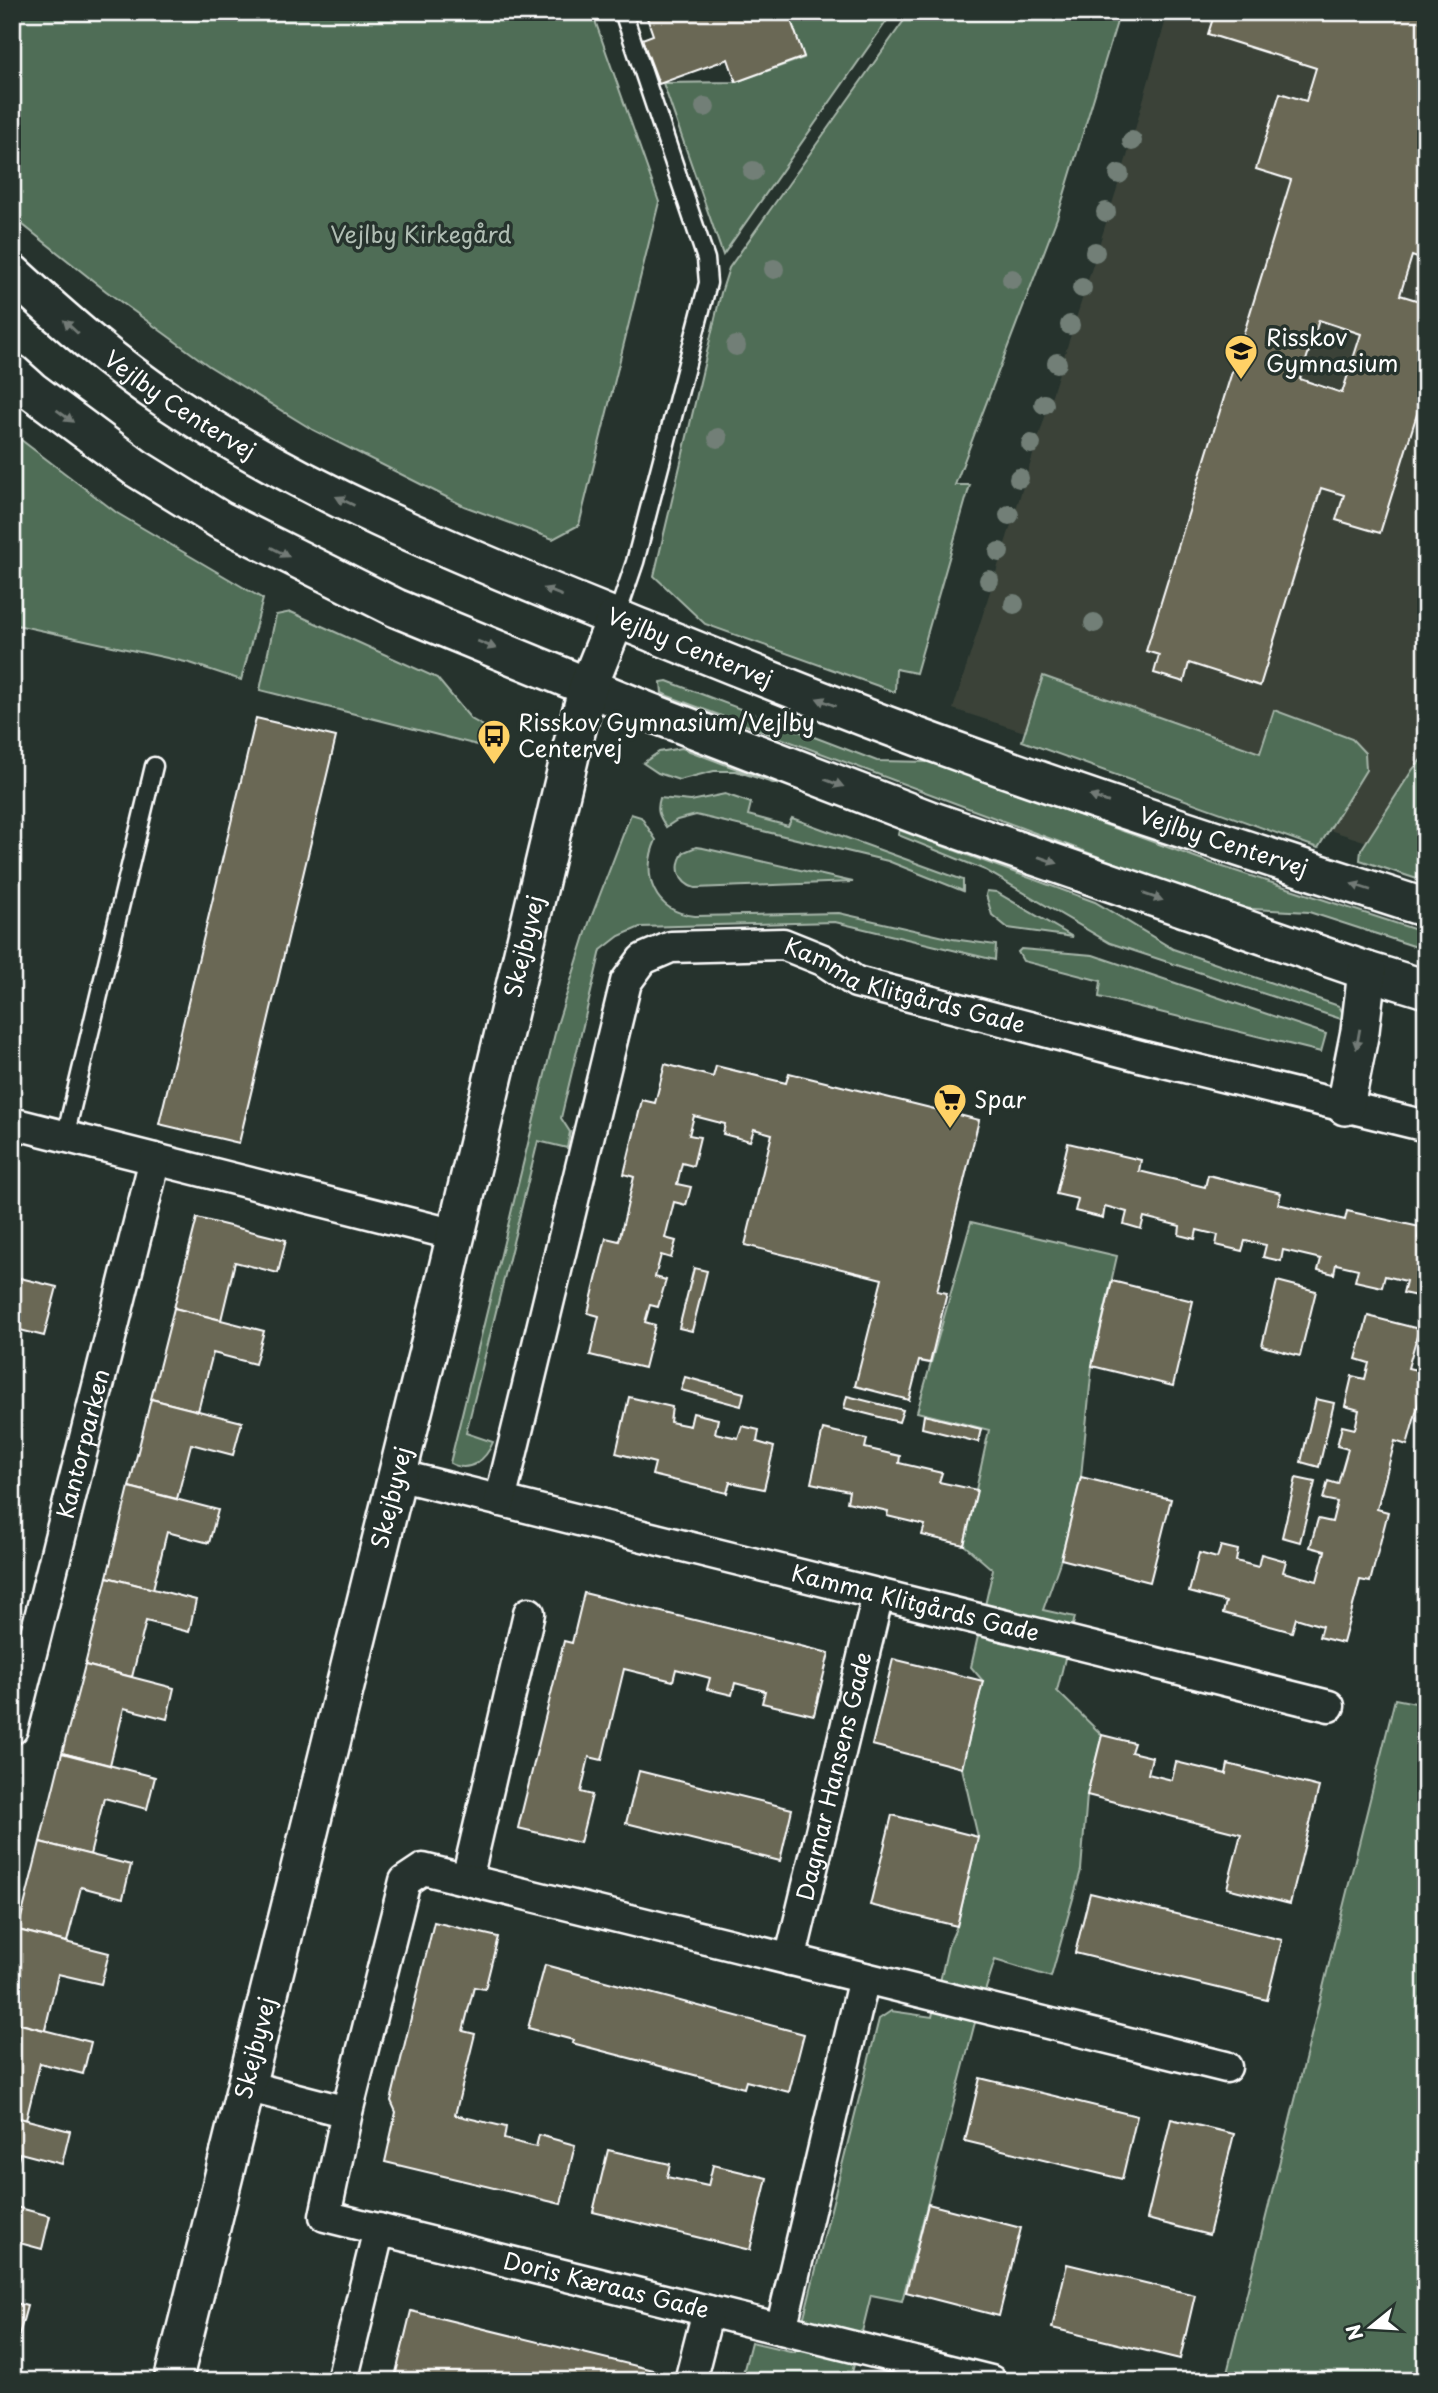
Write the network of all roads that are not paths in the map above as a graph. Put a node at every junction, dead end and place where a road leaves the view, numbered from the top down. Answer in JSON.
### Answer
{"nodes":[{"id":1,"x":623,"y":12,"type":"edge"},
{"id":2,"x":12,"y":273,"type":"edge"},
{"id":3,"x":12,"y":373,"type":"edge"},
{"id":4,"x":617,"y":618,"type":"junction"},
{"id":5,"x":587,"y":688,"type":"junction"},
{"id":6,"x":154,"y":766,"type":"dead end"},
{"id":7,"x":1426,"y":908,"type":"edge"},
{"id":8,"x":1367,"y":971,"type":"junction"},
{"id":9,"x":1426,"y":989,"type":"edge"},
{"id":10,"x":1345,"y":1106,"type":"junction"},
{"id":11,"x":12,"y":1123,"type":"edge"},
{"id":12,"x":1426,"y":1126,"type":"edge"},
{"id":13,"x":65,"y":1137,"type":"junction"},
{"id":14,"x":155,"y":1159,"type":"junction"},
{"id":15,"x":456,"y":1235,"type":"junction"},
{"id":16,"x":397,"y":1475,"type":"junction"},
{"id":17,"x":500,"y":1501,"type":"junction"},
{"id":18,"x":878,"y":1595,"type":"junction"},
{"id":19,"x":529,"y":1613,"type":"dead end"},
{"id":20,"x":1329,"y":1706,"type":"dead end"},
{"id":21,"x":12,"y":1729,"type":"edge"},
{"id":22,"x":467,"y":1879,"type":"junction"},
{"id":23,"x":790,"y":1959,"type":"junction"},
{"id":24,"x":864,"y":1978,"type":"junction"},
{"id":25,"x":1226,"y":2067,"type":"dead end"},
{"id":26,"x":246,"y":2086,"type":"junction"},
{"id":27,"x":347,"y":2112,"type":"junction"},
{"id":28,"x":379,"y":2229,"type":"junction"},
{"id":29,"x":708,"y":2311,"type":"junction"},
{"id":30,"x":781,"y":2329,"type":"junction"},
{"id":31,"x":173,"y":2381,"type":"edge"},
{"id":32,"x":342,"y":2381,"type":"edge"},
{"id":33,"x":690,"y":2381,"type":"edge"},
{"id":34,"x":991,"y":2381,"type":"edge"}],
"edges":[{"from":1,"to":4,"type":"lane"},
{"from":4,"to":2,"type":"street","name":"Vejlby Centervej","one_way":true},
{"from":3,"to":5,"type":"street","one_way":true},
{"from":4,"to":5,"type":"street","name":"Skejbyvej"},
{"from":7,"to":4,"type":"street","name":"Vejlby Centervej","one_way":true},
{"from":5,"to":8,"type":"street","one_way":true},
{"from":5,"to":15,"type":"street","name":"Skejbyvej"},
{"from":6,"to":13,"type":"lane"},
{"from":8,"to":9,"type":"street"},
{"from":8,"to":10,"type":"street","one_way":true},
{"from":10,"to":12,"type":"street","name":"Kamma Klitgårds Gade"},
{"from":10,"to":17,"type":"street","name":"Kamma Klitgårds Gade"},
{"from":11,"to":13,"type":"street"},
{"from":13,"to":14,"type":"street"},
{"from":14,"to":15,"type":"street"},
{"from":14,"to":21,"type":"street","name":"Kantorparken"},
{"from":15,"to":16,"type":"street","name":"Skejbyvej"},
{"from":16,"to":17,"type":"street","name":"Kamma Klitgårds Gade"},
{"from":16,"to":26,"type":"street","name":"Skejbyvej"},
{"from":17,"to":18,"type":"street","name":"Kamma Klitgårds Gade"},
{"from":18,"to":20,"type":"street","name":"Kamma Klitgårds Gade"},
{"from":18,"to":23,"type":"street","name":"Dagmar Hansens Gade"},
{"from":19,"to":22,"type":"street"},
{"from":22,"to":23,"type":"street"},
{"from":22,"to":27,"type":"street"},
{"from":23,"to":24,"type":"street"},
{"from":24,"to":25,"type":"street"},
{"from":24,"to":30,"type":"street"},
{"from":26,"to":27,"type":"street"},
{"from":26,"to":31,"type":"street","name":"Skejbyvej"},
{"from":27,"to":28,"type":"street","name":"Doris Kæraas Gade"},
{"from":28,"to":29,"type":"street","name":"Doris Kæraas Gade"},
{"from":28,"to":32,"type":"street"},
{"from":29,"to":30,"type":"street","name":"Doris Kæraas Gade"},
{"from":29,"to":33,"type":"street"},
{"from":30,"to":34,"type":"street","name":"Doris Kæraas Gade"}]}
